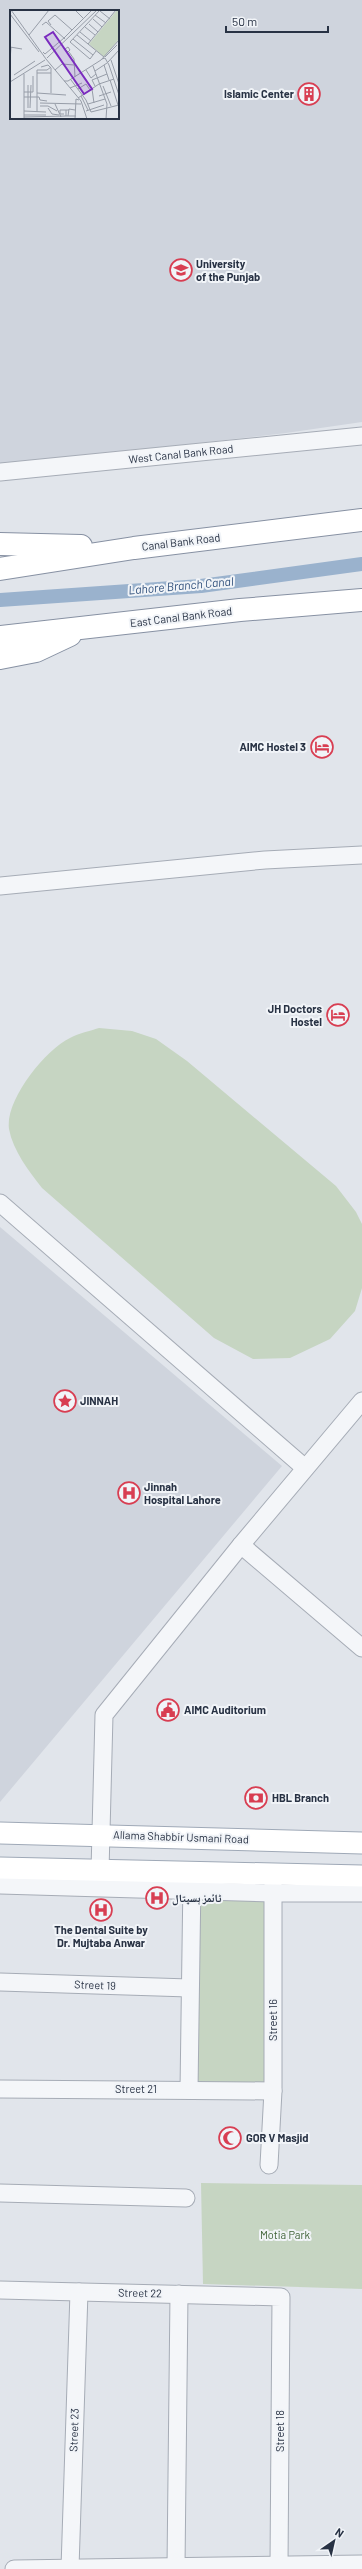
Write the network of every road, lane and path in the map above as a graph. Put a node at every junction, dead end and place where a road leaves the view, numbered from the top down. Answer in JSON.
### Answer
{"nodes":[{"id":1,"x":362,"y":436,"type":"edge"},
{"id":2,"x":0,"y":472,"type":"edge"},
{"id":3,"x":362,"y":520,"type":"edge"},
{"id":4,"x":0,"y":544,"type":"edge"},
{"id":5,"x":134,"y":548,"type":"junction"},
{"id":6,"x":0,"y":569,"type":"edge"},
{"id":7,"x":362,"y":600,"type":"edge"},
{"id":8,"x":88,"y":627,"type":"junction"},
{"id":9,"x":0,"y":637,"type":"edge"},
{"id":10,"x":0,"y":658,"type":"edge"},
{"id":11,"x":362,"y":855,"type":"edge"},
{"id":12,"x":0,"y":886,"type":"edge"},
{"id":13,"x":0,"y":1203,"type":"edge"},
{"id":14,"x":362,"y":1401,"type":"edge"},
{"id":15,"x":305,"y":1468,"type":"junction"},
{"id":16,"x":241,"y":1545,"type":"junction"},
{"id":17,"x":362,"y":1648,"type":"edge"},
{"id":18,"x":0,"y":1833,"type":"edge"},
{"id":19,"x":100,"y":1835,"type":"junction"},
{"id":20,"x":362,"y":1843,"type":"edge"},
{"id":21,"x":0,"y":1868,"type":"edge"},
{"id":22,"x":100,"y":1871,"type":"junction"},
{"id":23,"x":362,"y":1876,"type":"edge"},
{"id":24,"x":192,"y":1881,"type":"junction"},
{"id":25,"x":273,"y":1884,"type":"junction"},
{"id":26,"x":0,"y":1885,"type":"edge"},
{"id":27,"x":362,"y":1893,"type":"edge"},
{"id":28,"x":0,"y":1982,"type":"edge"},
{"id":29,"x":189,"y":1988,"type":"junction"},
{"id":30,"x":0,"y":2089,"type":"edge"},
{"id":31,"x":189,"y":2090,"type":"junction"},
{"id":32,"x":273,"y":2091,"type":"junction"},
{"id":33,"x":269,"y":2165,"type":"dead end"},
{"id":34,"x":0,"y":2193,"type":"edge"},
{"id":35,"x":186,"y":2198,"type":"dead end"},
{"id":36,"x":0,"y":2290,"type":"edge"},
{"id":37,"x":79,"y":2292,"type":"junction"},
{"id":38,"x":179,"y":2294,"type":"junction"},
{"id":39,"x":281,"y":2297,"type":"joint"},
{"id":40,"x":362,"y":2564,"type":"edge"},
{"id":41,"x":279,"y":2566,"type":"junction"},
{"id":42,"x":176,"y":2567,"type":"junction"},
{"id":43,"x":70,"y":2568,"type":"edge"},
{"id":44,"x":198,"y":2568,"type":"edge"},
{"id":45,"x":14,"y":2569,"type":"edge"}],
"edges":[{"from":1,"to":2,"type":"street","name":"West Canal Bank Road"},
{"from":3,"to":5,"type":"highway","name":"Canal Bank Road"},
{"from":4,"to":5,"type":"highway"},
{"from":5,"to":6,"type":"highway","name":"Canal Bank Road"},
{"from":7,"to":8,"type":"highway","name":"East Canal Bank Road"},
{"from":8,"to":9,"type":"highway","name":"East Canal Bank Road"},
{"from":8,"to":10,"type":"highway"},
{"from":11,"to":12,"type":"street"},
{"from":13,"to":15,"type":"street"},
{"from":14,"to":15,"type":"street"},
{"from":15,"to":16,"type":"street"},
{"from":16,"to":17,"type":"street"},
{"from":16,"to":19,"type":"street"},
{"from":18,"to":19,"type":"main road","name":"Allama Shabbir Usmani Road"},
{"from":19,"to":20,"type":"main road","name":"Allama Shabbir Usmani Road"},
{"from":19,"to":22,"type":"street"},
{"from":21,"to":22,"type":"main road"},
{"from":22,"to":24,"type":"main road"},
{"from":23,"to":25,"type":"main road"},
{"from":24,"to":25,"type":"main road"},
{"from":24,"to":26,"type":"street"},
{"from":24,"to":29,"type":"street"},
{"from":25,"to":27,"type":"street"},
{"from":25,"to":32,"type":"street","name":"Street 16"},
{"from":28,"to":29,"type":"street","name":"Street 19"},
{"from":29,"to":31,"type":"street"},
{"from":30,"to":31,"type":"street","name":"Street 21"},
{"from":31,"to":32,"type":"street","name":"Street 21"},
{"from":32,"to":33,"type":"street","name":"Street 16"},
{"from":34,"to":35,"type":"street"},
{"from":36,"to":37,"type":"street","name":"Street 22"},
{"from":37,"to":38,"type":"street","name":"Street 22"},
{"from":37,"to":43,"type":"street","name":"Street 23"},
{"from":38,"to":39,"type":"street","name":"Street 22"},
{"from":38,"to":42,"type":"street"},
{"from":39,"to":41,"type":"street","name":"Street 18"},
{"from":40,"to":41,"type":"street"},
{"from":41,"to":44,"type":"street"},
{"from":42,"to":43,"type":"street"},
{"from":42,"to":44,"type":"street"},
{"from":43,"to":45,"type":"street"}]}
